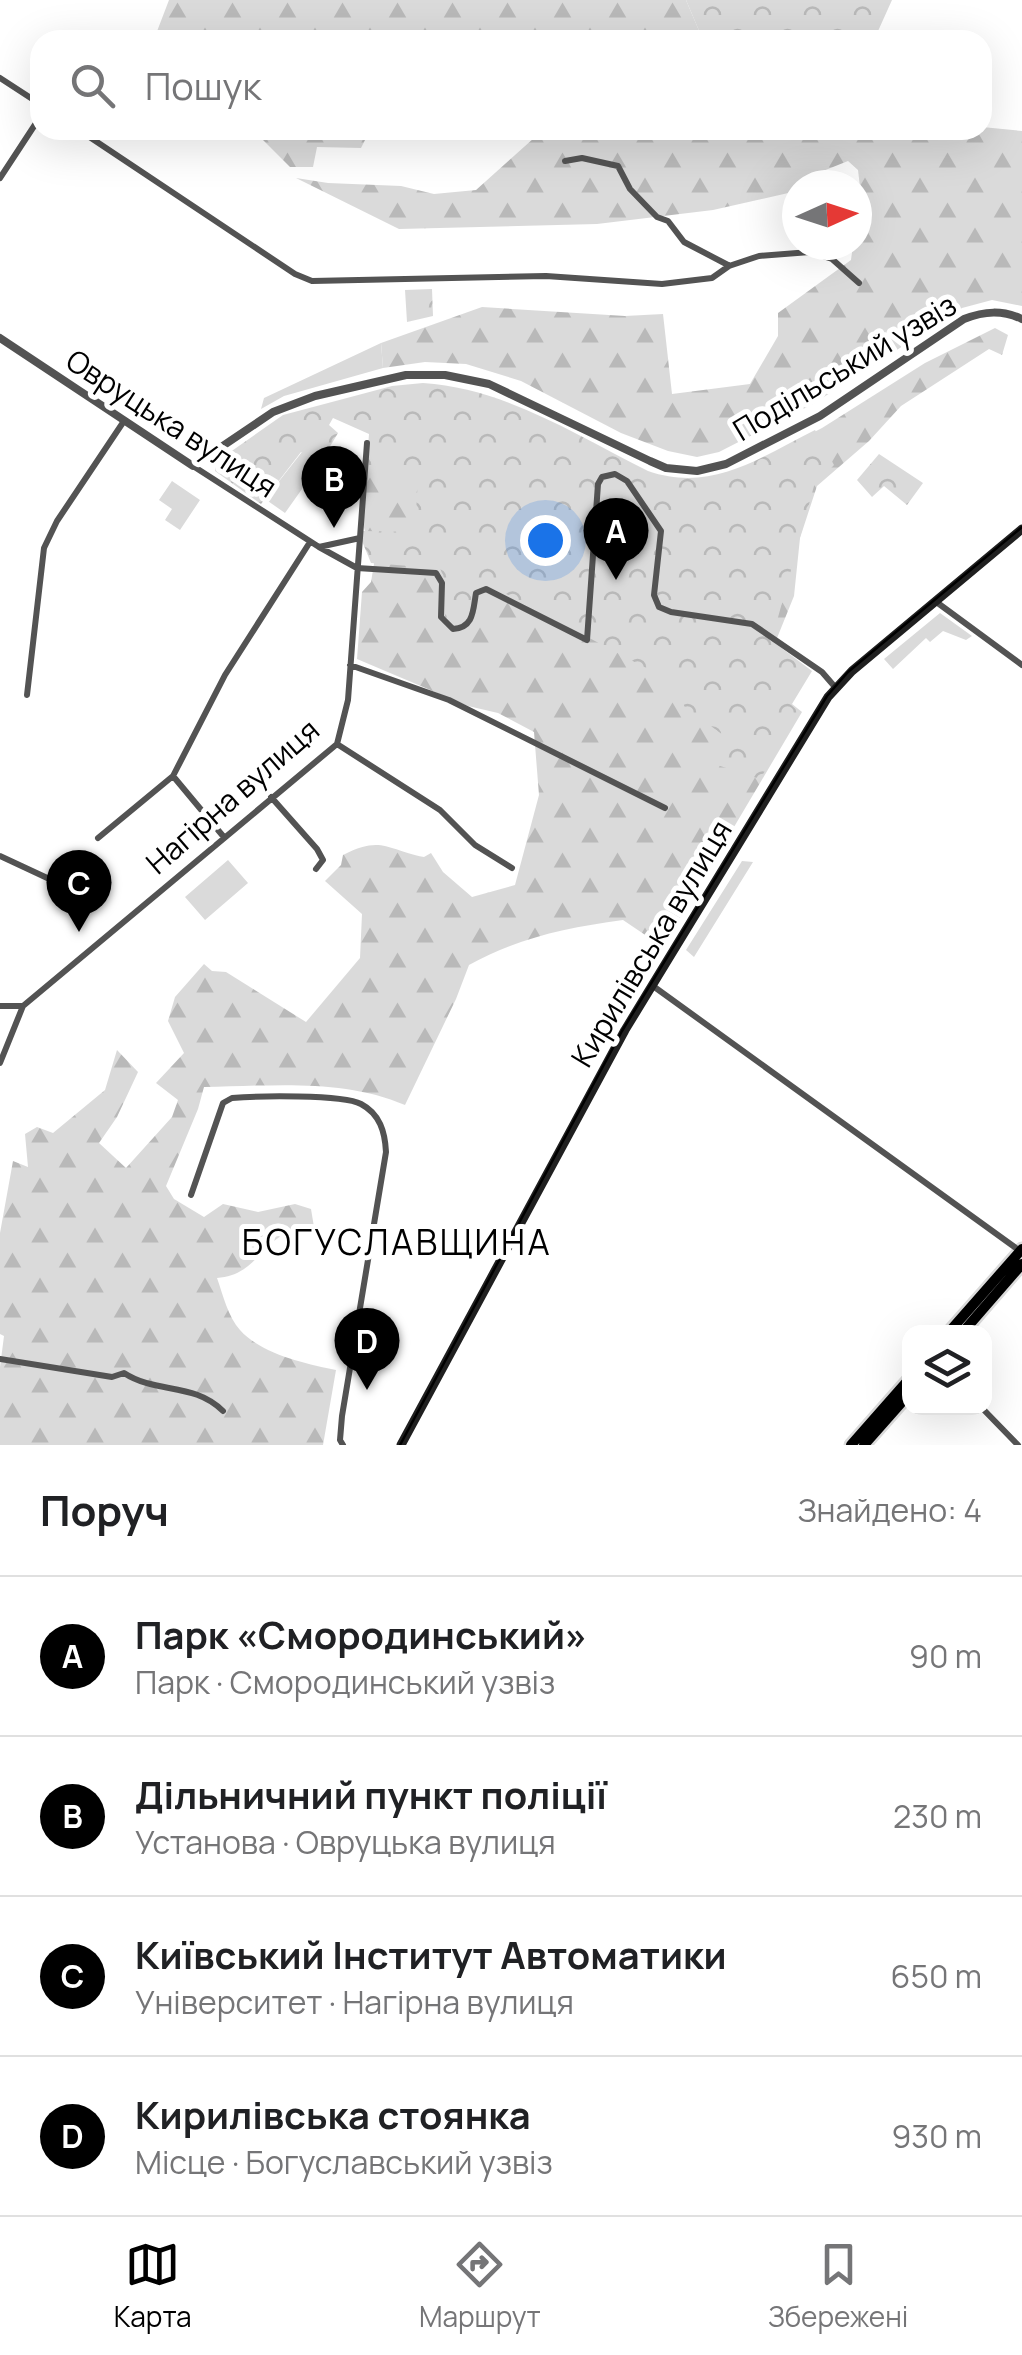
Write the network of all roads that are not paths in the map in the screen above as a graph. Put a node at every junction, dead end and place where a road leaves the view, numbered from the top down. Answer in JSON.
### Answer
{"nodes":[{"id":1,"x":0,"y":78,"type":"edge"},
{"id":2,"x":30,"y":98,"type":"edge"},
{"id":3,"x":30,"y":132,"type":"edge"},
{"id":4,"x":94,"y":140,"type":"edge"},
{"id":5,"x":565,"y":161,"type":"dead end"},
{"id":6,"x":0,"y":178,"type":"edge"},
{"id":7,"x":729,"y":266,"type":"junction"},
{"id":8,"x":858,"y":283,"type":"dead end"},
{"id":9,"x":1022,"y":318,"type":"edge"},
{"id":10,"x":0,"y":338,"type":"edge"},
{"id":11,"x":124,"y":421,"type":"junction"},
{"id":12,"x":367,"y":443,"type":"dead end"},
{"id":13,"x":193,"y":466,"type":"junction"},
{"id":14,"x":1022,"y":530,"type":"edge"},
{"id":15,"x":360,"y":538,"type":"junction"},
{"id":16,"x":310,"y":542,"type":"junction"},
{"id":17,"x":318,"y":547,"type":"junction"},
{"id":18,"x":357,"y":568,"type":"junction"},
{"id":19,"x":935,"y":601,"type":"junction"},
{"id":20,"x":1022,"y":664,"type":"edge"},
{"id":21,"x":350,"y":665,"type":"junction"},
{"id":22,"x":835,"y":687,"type":"junction"},
{"id":23,"x":28,"y":695,"type":"dead end"},
{"id":24,"x":337,"y":744,"type":"junction"},
{"id":25,"x":173,"y":776,"type":"junction"},
{"id":26,"x":271,"y":797,"type":"junction"},
{"id":27,"x":665,"y":808,"type":"dead end"},
{"id":28,"x":224,"y":836,"type":"junction"},
{"id":29,"x":98,"y":838,"type":"dead end"},
{"id":30,"x":0,"y":856,"type":"edge"},
{"id":31,"x":80,"y":863,"type":"dead end"},
{"id":32,"x":512,"y":868,"type":"dead end"},
{"id":33,"x":316,"y":869,"type":"dead end"},
{"id":34,"x":654,"y":986,"type":"junction"},
{"id":35,"x":0,"y":1006,"type":"edge"},
{"id":36,"x":23,"y":1006,"type":"junction"},
{"id":37,"x":0,"y":1063,"type":"edge"},
{"id":38,"x":191,"y":1195,"type":"dead end"},
{"id":39,"x":1021,"y":1250,"type":"edge"},
{"id":40,"x":1022,"y":1264,"type":"edge"},
{"id":41,"x":955,"y":1325,"type":"edge"},
{"id":42,"x":968,"y":1325,"type":"edge"},
{"id":43,"x":0,"y":1359,"type":"edge"},
{"id":44,"x":902,"y":1387,"type":"edge"},
{"id":45,"x":902,"y":1402,"type":"edge"},
{"id":46,"x":223,"y":1411,"type":"dead end"},
{"id":47,"x":989,"y":1415,"type":"edge"},
{"id":48,"x":343,"y":1445,"type":"edge"},
{"id":49,"x":401,"y":1445,"type":"edge"},
{"id":50,"x":851,"y":1445,"type":"edge"},
{"id":51,"x":864,"y":1445,"type":"edge"},
{"id":52,"x":1018,"y":1445,"type":"edge"}],
"edges":[{"from":1,"to":2,"type":"street"},
{"from":3,"to":6,"type":"street"},
{"from":4,"to":7,"type":"street"},
{"from":5,"to":7,"type":"street"},
{"from":7,"to":8,"type":"street"},
{"from":9,"to":13,"type":"street","name":"Подільський узвіз"},
{"from":10,"to":11,"type":"street","name":"Овруцька вулиця"},
{"from":11,"to":13,"type":"street","name":"Овруцька вулиця"},
{"from":11,"to":23,"type":"street"},
{"from":12,"to":15,"type":"street","name":"Нагірна вулиця"},
{"from":13,"to":16,"type":"street","name":"Овруцька вулиця"},
{"from":14,"to":19,"type":"main road","name":"Кирилівська вулиця"},
{"from":15,"to":17,"type":"street"},
{"from":15,"to":18,"type":"street","name":"Нагірна вулиця"},
{"from":16,"to":17,"type":"street","name":"Овруцька вулиця"},
{"from":16,"to":25,"type":"street"},
{"from":17,"to":18,"type":"street","name":"Овруцька вулиця"},
{"from":18,"to":21,"type":"street","name":"Нагірна вулиця"},
{"from":18,"to":22,"type":"street"},
{"from":19,"to":20,"type":"street"},
{"from":19,"to":22,"type":"main road","name":"Кирилівська вулиця"},
{"from":21,"to":24,"type":"street","name":"Нагірна вулиця"},
{"from":21,"to":27,"type":"street"},
{"from":22,"to":34,"type":"main road","name":"Кирилівська вулиця"},
{"from":24,"to":26,"type":"street","name":"Нагірна вулиця"},
{"from":24,"to":32,"type":"street"},
{"from":25,"to":28,"type":"street"},
{"from":25,"to":29,"type":"street"},
{"from":26,"to":28,"type":"street","name":"Нагірна вулиця"},
{"from":26,"to":33,"type":"street"},
{"from":28,"to":36,"type":"street","name":"Нагірна вулиця"},
{"from":30,"to":31,"type":"street"},
{"from":34,"to":39,"type":"street"},
{"from":34,"to":49,"type":"main road","name":"Кирилівська вулиця"},
{"from":35,"to":36,"type":"street"},
{"from":36,"to":37,"type":"street"},
{"from":38,"to":48,"type":"street"},
{"from":39,"to":41,"type":"main road"},
{"from":40,"to":42,"type":"main road"},
{"from":43,"to":46,"type":"street"},
{"from":44,"to":50,"type":"main road"},
{"from":45,"to":51,"type":"main road"},
{"from":47,"to":52,"type":"street"}]}
